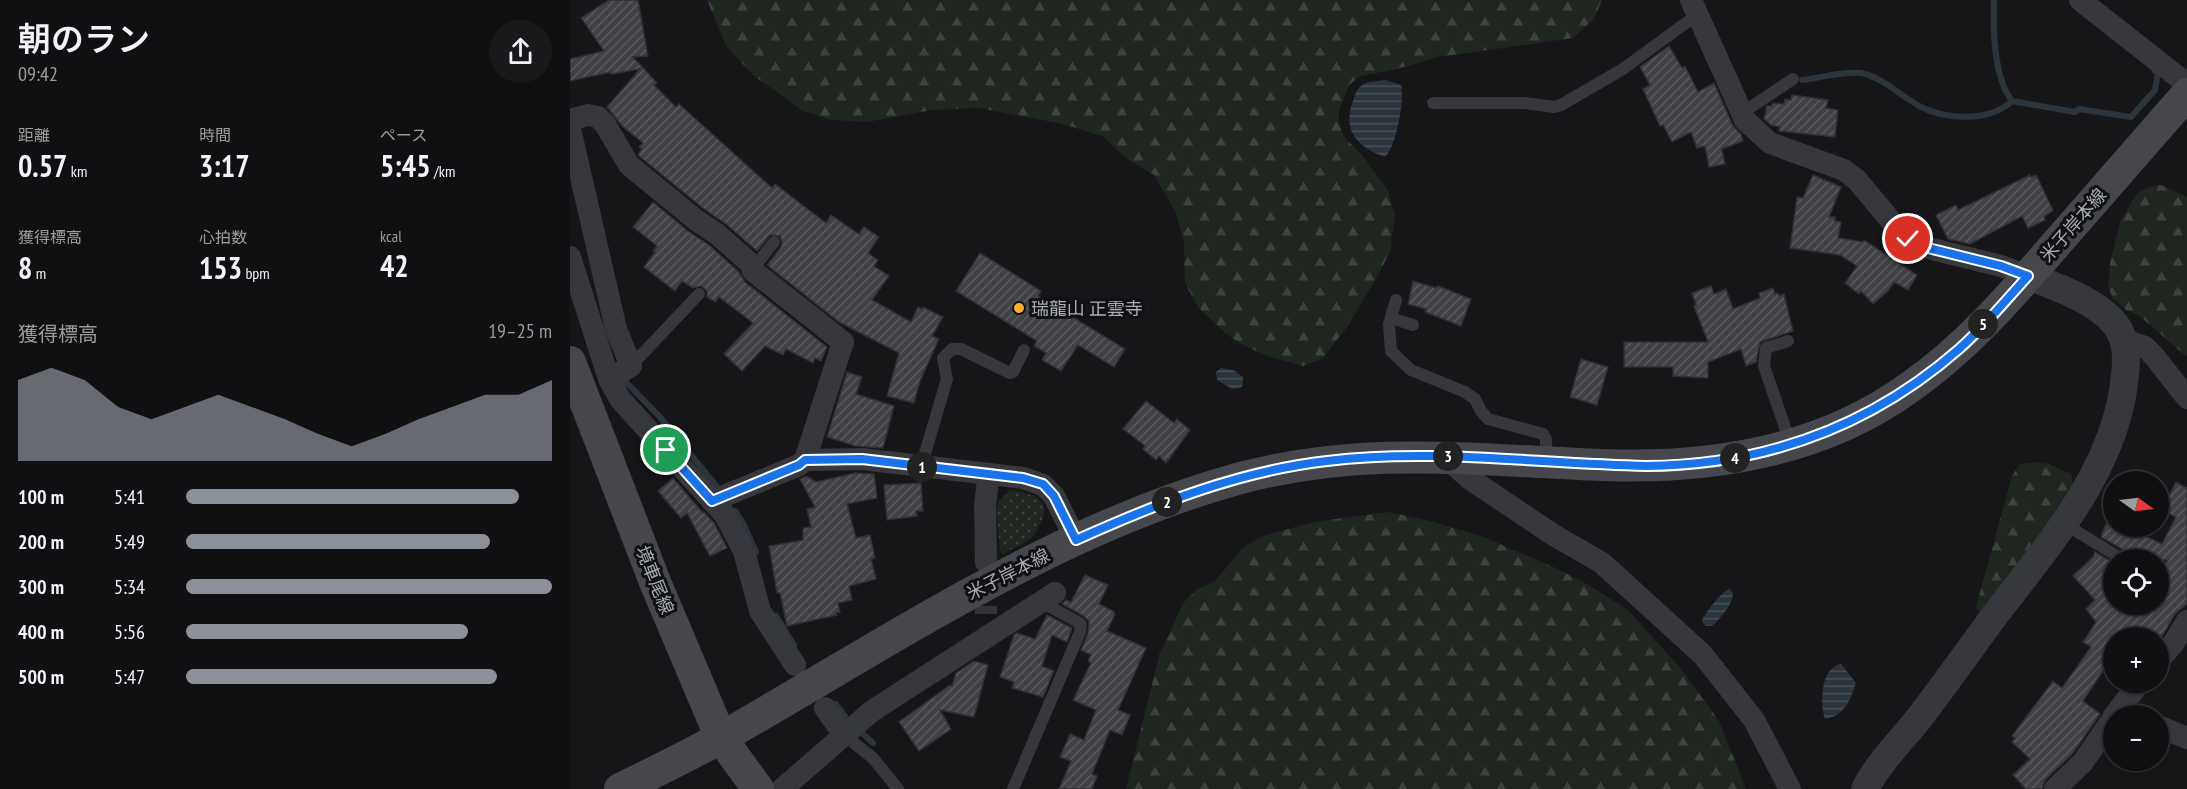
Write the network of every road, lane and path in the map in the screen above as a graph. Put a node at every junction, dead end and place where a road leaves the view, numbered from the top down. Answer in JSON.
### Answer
{"nodes":[{"id":1,"x":2080,"y":0,"type":"edge"},
{"id":2,"x":1695,"y":7,"type":"edge"},
{"id":3,"x":1793,"y":79,"type":"dead end"},
{"id":4,"x":2187,"y":84,"type":"edge"},
{"id":5,"x":2187,"y":94,"type":"edge"},
{"id":6,"x":1433,"y":103,"type":"dead end"},
{"id":7,"x":1742,"y":112,"type":"junction"},
{"id":8,"x":570,"y":120,"type":"edge"},
{"id":9,"x":570,"y":129,"type":"edge"},
{"id":10,"x":774,"y":242,"type":"dead end"},
{"id":11,"x":570,"y":256,"type":"edge"},
{"id":12,"x":752,"y":270,"type":"junction"},
{"id":13,"x":2028,"y":276,"type":"junction"},
{"id":14,"x":699,"y":294,"type":"dead end"},
{"id":15,"x":1396,"y":300,"type":"dead end"},
{"id":16,"x":1391,"y":318,"type":"junction"},
{"id":17,"x":1413,"y":325,"type":"dead end"},
{"id":18,"x":2124,"y":340,"type":"junction"},
{"id":19,"x":1788,"y":341,"type":"dead end"},
{"id":20,"x":1024,"y":350,"type":"dead end"},
{"id":21,"x":570,"y":362,"type":"edge"},
{"id":22,"x":621,"y":373,"type":"junction"},
{"id":23,"x":2187,"y":398,"type":"edge"},
{"id":24,"x":1791,"y":445,"type":"junction"},
{"id":25,"x":1444,"y":456,"type":"junction"},
{"id":26,"x":805,"y":460,"type":"junction"},
{"id":27,"x":1546,"y":462,"type":"junction"},
{"id":28,"x":921,"y":467,"type":"junction"},
{"id":29,"x":989,"y":474,"type":"junction"},
{"id":30,"x":719,"y":498,"type":"junction"},
{"id":31,"x":2063,"y":523,"type":"junction"},
{"id":32,"x":1076,"y":540,"type":"junction"},
{"id":33,"x":2105,"y":549,"type":"edge"},
{"id":34,"x":986,"y":562,"type":"tunnel mouth"},
{"id":35,"x":1048,"y":598,"type":"joint"},
{"id":36,"x":2187,"y":621,"type":"edge"},
{"id":37,"x":2169,"y":649,"type":"edge"},
{"id":38,"x":795,"y":665,"type":"dead end"},
{"id":39,"x":825,"y":708,"type":"dead end"},
{"id":40,"x":2169,"y":731,"type":"edge"},
{"id":41,"x":844,"y":735,"type":"junction"},
{"id":42,"x":2103,"y":736,"type":"edge"},
{"id":43,"x":722,"y":738,"type":"junction"},
{"id":44,"x":2187,"y":738,"type":"edge"},
{"id":45,"x":1867,"y":788,"type":"edge"},
{"id":46,"x":620,"y":789,"type":"edge"},
{"id":47,"x":758,"y":789,"type":"edge"},
{"id":48,"x":782,"y":789,"type":"edge"},
{"id":49,"x":898,"y":789,"type":"edge"},
{"id":50,"x":1013,"y":789,"type":"edge"},
{"id":51,"x":1790,"y":789,"type":"edge"},
{"id":52,"x":2055,"y":789,"type":"edge"}],
"edges":[{"from":1,"to":4,"type":"street"},
{"from":2,"to":6,"type":"lane"},
{"from":2,"to":7,"type":"street"},
{"from":3,"to":7,"type":"lane"},
{"from":5,"to":13,"type":"main road","name":"米子岸本線"},
{"from":7,"to":13,"type":"street"},
{"from":8,"to":12,"type":"street"},
{"from":9,"to":22,"type":"street"},
{"from":10,"to":12,"type":"lane"},
{"from":11,"to":22,"type":"street"},
{"from":12,"to":26,"type":"street"},
{"from":13,"to":18,"type":"street"},
{"from":13,"to":24,"type":"main road","name":"米子岸本線"},
{"from":14,"to":22,"type":"lane"},
{"from":15,"to":16,"type":"lane"},
{"from":16,"to":17,"type":"lane"},
{"from":16,"to":27,"type":"lane"},
{"from":18,"to":23,"type":"street"},
{"from":18,"to":31,"type":"street"},
{"from":19,"to":24,"type":"lane"},
{"from":20,"to":28,"type":"lane"},
{"from":21,"to":43,"type":"main road","name":"境車尾線"},
{"from":22,"to":30,"type":"street"},
{"from":24,"to":27,"type":"main road","name":"米子岸本線"},
{"from":25,"to":27,"type":"main road","name":"米子岸本線"},
{"from":25,"to":32,"type":"main road","name":"米子岸本線"},
{"from":25,"to":51,"type":"street"},
{"from":26,"to":28,"type":"street"},
{"from":26,"to":30,"type":"street"},
{"from":28,"to":29,"type":"street"},
{"from":29,"to":32,"type":"street"},
{"from":29,"to":34,"type":"street"},
{"from":30,"to":38,"type":"street"},
{"from":31,"to":33,"type":"lane"},
{"from":31,"to":45,"type":"street"},
{"from":32,"to":43,"type":"main road","name":"米子岸本線"},
{"from":35,"to":41,"type":"street"},
{"from":35,"to":50,"type":"lane"},
{"from":36,"to":37,"type":"street"},
{"from":39,"to":41,"type":"street"},
{"from":40,"to":44,"type":"street"},
{"from":41,"to":48,"type":"street"},
{"from":41,"to":49,"type":"lane"},
{"from":42,"to":52,"type":"street"},
{"from":43,"to":46,"type":"main road","name":"米子岸本線"},
{"from":43,"to":47,"type":"main road","name":"境車尾線"}]}
